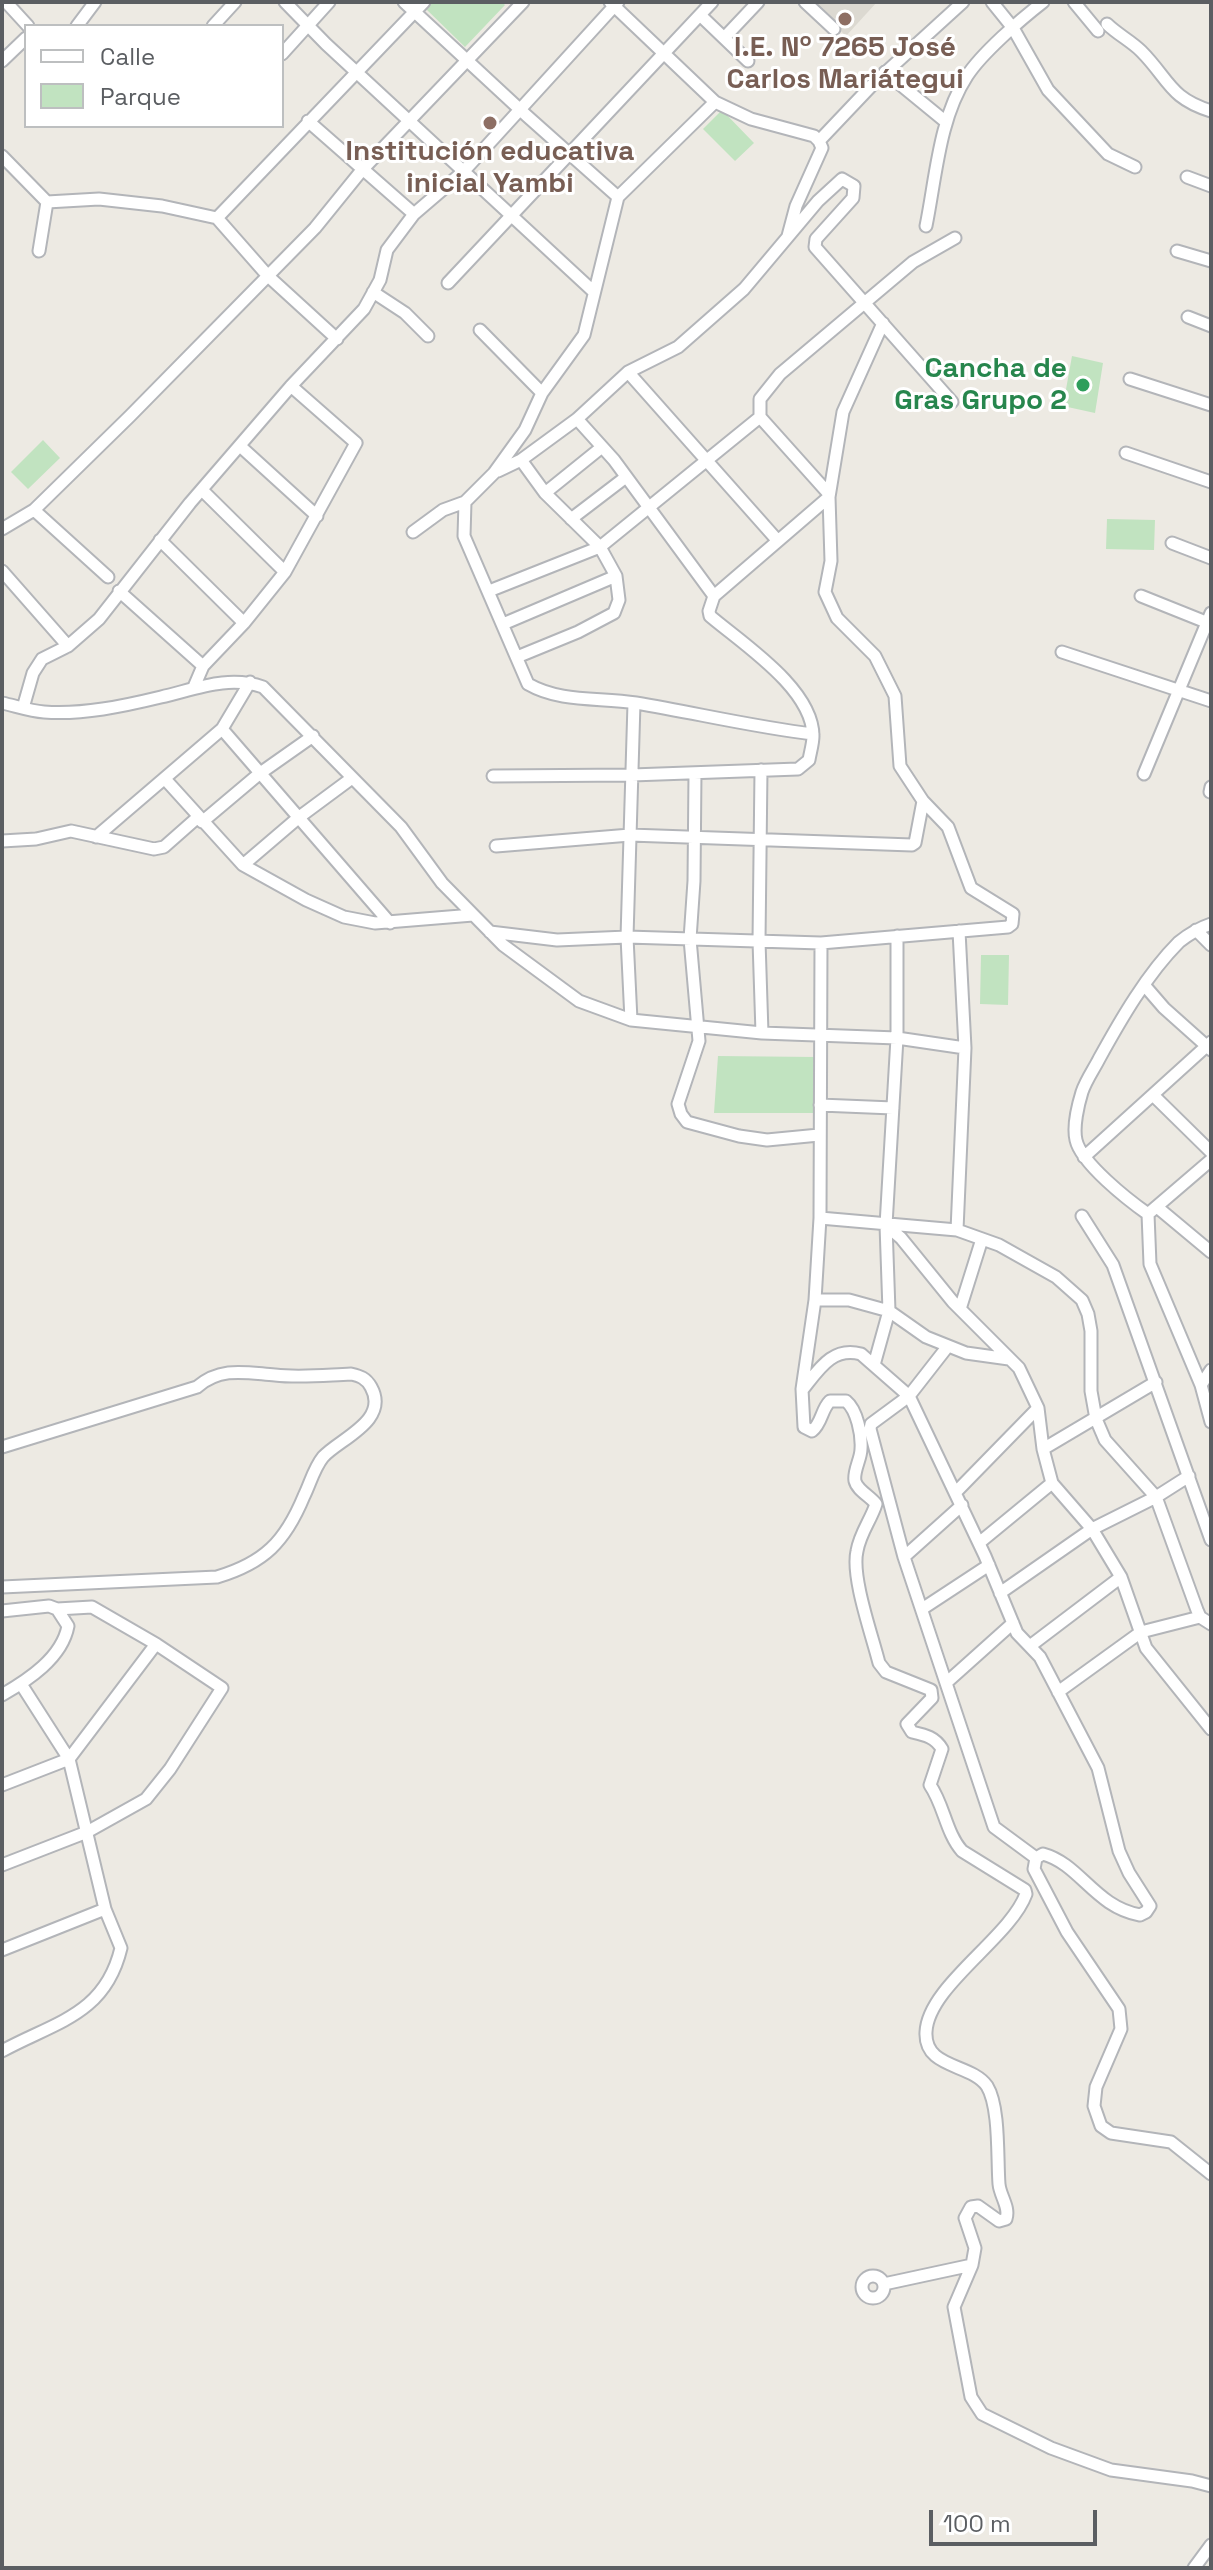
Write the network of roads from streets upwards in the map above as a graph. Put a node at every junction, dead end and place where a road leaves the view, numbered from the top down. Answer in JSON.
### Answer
{"nodes":[{"id":1,"x":6,"y":2,"type":"edge"},
{"id":2,"x":95,"y":2,"type":"edge"},
{"id":3,"x":235,"y":2,"type":"edge"},
{"id":4,"x":285,"y":2,"type":"edge"},
{"id":5,"x":329,"y":2,"type":"edge"},
{"id":6,"x":404,"y":2,"type":"edge"},
{"id":7,"x":424,"y":2,"type":"edge"},
{"id":8,"x":712,"y":2,"type":"edge"},
{"id":9,"x":758,"y":2,"type":"edge"},
{"id":10,"x":805,"y":2,"type":"edge"},
{"id":11,"x":963,"y":2,"type":"edge"},
{"id":12,"x":992,"y":2,"type":"edge"},
{"id":13,"x":1043,"y":2,"type":"edge"},
{"id":14,"x":1074,"y":2,"type":"edge"},
{"id":15,"x":614,"y":3,"type":"edge"},
{"id":16,"x":516,"y":4,"type":"edge"},
{"id":17,"x":415,"y":12,"type":"junction"},
{"id":18,"x":700,"y":15,"type":"junction"},
{"id":19,"x":26,"y":24,"type":"edge"},
{"id":20,"x":78,"y":24,"type":"edge"},
{"id":21,"x":215,"y":24,"type":"edge"},
{"id":22,"x":308,"y":25,"type":"junction"},
{"id":23,"x":1013,"y":28,"type":"junction"},
{"id":24,"x":834,"y":29,"type":"dead end"},
{"id":25,"x":724,"y":38,"type":"junction"},
{"id":26,"x":24,"y":40,"type":"edge"},
{"id":27,"x":284,"y":52,"type":"edge"},
{"id":28,"x":664,"y":52,"type":"junction"},
{"id":29,"x":2,"y":61,"type":"edge"},
{"id":30,"x":468,"y":61,"type":"junction"},
{"id":31,"x":748,"y":61,"type":"dead end"},
{"id":32,"x":357,"y":72,"type":"junction"},
{"id":33,"x":885,"y":72,"type":"junction"},
{"id":34,"x":715,"y":102,"type":"junction"},
{"id":35,"x":520,"y":110,"type":"junction"},
{"id":36,"x":1211,"y":111,"type":"edge"},
{"id":37,"x":308,"y":121,"type":"junction"},
{"id":38,"x":409,"y":121,"type":"junction"},
{"id":39,"x":946,"y":122,"type":"junction"},
{"id":40,"x":819,"y":141,"type":"junction"},
{"id":41,"x":569,"y":154,"type":"junction"},
{"id":42,"x":2,"y":156,"type":"edge"},
{"id":43,"x":1135,"y":167,"type":"dead end"},
{"id":44,"x":362,"y":170,"type":"junction"},
{"id":45,"x":463,"y":172,"type":"junction"},
{"id":46,"x":1187,"y":177,"type":"dead end"},
{"id":47,"x":1211,"y":186,"type":"edge"},
{"id":48,"x":618,"y":197,"type":"junction"},
{"id":49,"x":47,"y":202,"type":"junction"},
{"id":50,"x":414,"y":214,"type":"junction"},
{"id":51,"x":511,"y":216,"type":"junction"},
{"id":52,"x":217,"y":218,"type":"junction"},
{"id":53,"x":926,"y":226,"type":"dead end"},
{"id":54,"x":955,"y":238,"type":"dead end"},
{"id":55,"x":787,"y":240,"type":"junction"},
{"id":56,"x":39,"y":251,"type":"dead end"},
{"id":57,"x":1177,"y":251,"type":"dead end"},
{"id":58,"x":1211,"y":261,"type":"edge"},
{"id":59,"x":268,"y":276,"type":"junction"},
{"id":60,"x":448,"y":283,"type":"dead end"},
{"id":61,"x":373,"y":292,"type":"junction"},
{"id":62,"x":594,"y":292,"type":"junction"},
{"id":63,"x":864,"y":301,"type":"junction"},
{"id":64,"x":1188,"y":317,"type":"dead end"},
{"id":65,"x":883,"y":323,"type":"junction"},
{"id":66,"x":1211,"y":326,"type":"edge"},
{"id":67,"x":480,"y":330,"type":"dead end"},
{"id":68,"x":428,"y":336,"type":"dead end"},
{"id":69,"x":337,"y":339,"type":"junction"},
{"id":70,"x":628,"y":372,"type":"junction"},
{"id":71,"x":1130,"y":379,"type":"dead end"},
{"id":72,"x":291,"y":386,"type":"junction"},
{"id":73,"x":542,"y":393,"type":"junction"},
{"id":74,"x":952,"y":402,"type":"dead end"},
{"id":75,"x":1211,"y":405,"type":"edge"},
{"id":76,"x":760,"y":417,"type":"junction"},
{"id":77,"x":577,"y":419,"type":"junction"},
{"id":78,"x":240,"y":446,"type":"junction"},
{"id":79,"x":602,"y":447,"type":"junction"},
{"id":80,"x":1126,"y":453,"type":"dead end"},
{"id":81,"x":521,"y":460,"type":"junction"},
{"id":82,"x":708,"y":460,"type":"junction"},
{"id":83,"x":494,"y":473,"type":"junction"},
{"id":84,"x":626,"y":477,"type":"junction"},
{"id":85,"x":1211,"y":482,"type":"edge"},
{"id":86,"x":202,"y":490,"type":"junction"},
{"id":87,"x":545,"y":493,"type":"junction"},
{"id":88,"x":829,"y":495,"type":"junction"},
{"id":89,"x":465,"y":502,"type":"junction"},
{"id":90,"x":649,"y":508,"type":"junction"},
{"id":91,"x":34,"y":510,"type":"junction"},
{"id":92,"x":317,"y":516,"type":"junction"},
{"id":93,"x":571,"y":519,"type":"junction"},
{"id":94,"x":2,"y":529,"type":"edge"},
{"id":95,"x":413,"y":532,"type":"dead end"},
{"id":96,"x":160,"y":540,"type":"junction"},
{"id":97,"x":778,"y":541,"type":"junction"},
{"id":98,"x":1172,"y":543,"type":"dead end"},
{"id":99,"x":600,"y":547,"type":"junction"},
{"id":100,"x":1211,"y":558,"type":"edge"},
{"id":101,"x":2,"y":571,"type":"edge"},
{"id":102,"x":285,"y":572,"type":"junction"},
{"id":103,"x":616,"y":576,"type":"junction"},
{"id":104,"x":108,"y":577,"type":"dead end"},
{"id":105,"x":119,"y":591,"type":"junction"},
{"id":106,"x":489,"y":591,"type":"junction"},
{"id":107,"x":714,"y":596,"type":"junction"},
{"id":108,"x":1141,"y":596,"type":"dead end"},
{"id":109,"x":1210,"y":620,"type":"edge"},
{"id":110,"x":244,"y":623,"type":"junction"},
{"id":111,"x":503,"y":624,"type":"junction"},
{"id":112,"x":68,"y":646,"type":"junction"},
{"id":113,"x":1062,"y":652,"type":"dead end"},
{"id":114,"x":517,"y":657,"type":"junction"},
{"id":115,"x":203,"y":666,"type":"junction"},
{"id":116,"x":250,"y":682,"type":"junction"},
{"id":117,"x":194,"y":687,"type":"junction"},
{"id":118,"x":1180,"y":689,"type":"junction"},
{"id":119,"x":1211,"y":701,"type":"edge"},
{"id":120,"x":2,"y":703,"type":"edge"},
{"id":121,"x":634,"y":703,"type":"junction"},
{"id":122,"x":23,"y":708,"type":"junction"},
{"id":123,"x":222,"y":729,"type":"junction"},
{"id":124,"x":813,"y":734,"type":"junction"},
{"id":125,"x":313,"y":736,"type":"junction"},
{"id":126,"x":761,"y":770,"type":"junction"},
{"id":127,"x":695,"y":773,"type":"junction"},
{"id":128,"x":259,"y":774,"type":"junction"},
{"id":129,"x":1144,"y":774,"type":"dead end"},
{"id":130,"x":632,"y":775,"type":"junction"},
{"id":131,"x":493,"y":776,"type":"dead end"},
{"id":132,"x":352,"y":778,"type":"junction"},
{"id":133,"x":165,"y":779,"type":"junction"},
{"id":134,"x":923,"y":801,"type":"junction"},
{"id":135,"x":298,"y":818,"type":"junction"},
{"id":136,"x":200,"y":820,"type":"junction"},
{"id":137,"x":630,"y":835,"type":"junction"},
{"id":138,"x":96,"y":837,"type":"junction"},
{"id":139,"x":693,"y":837,"type":"junction"},
{"id":140,"x":760,"y":839,"type":"junction"},
{"id":141,"x":2,"y":841,"type":"edge"},
{"id":142,"x":496,"y":846,"type":"dead end"},
{"id":143,"x":243,"y":865,"type":"junction"},
{"id":144,"x":473,"y":915,"type":"junction"},
{"id":145,"x":390,"y":923,"type":"junction"},
{"id":146,"x":1211,"y":924,"type":"edge"},
{"id":147,"x":1196,"y":930,"type":"junction"},
{"id":148,"x":959,"y":931,"type":"junction"},
{"id":149,"x":490,"y":932,"type":"junction"},
{"id":150,"x":897,"y":936,"type":"junction"},
{"id":151,"x":627,"y":937,"type":"junction"},
{"id":152,"x":690,"y":939,"type":"junction"},
{"id":153,"x":759,"y":941,"type":"junction"},
{"id":154,"x":821,"y":943,"type":"junction"},
{"id":155,"x":1211,"y":945,"type":"edge"},
{"id":156,"x":1145,"y":986,"type":"junction"},
{"id":157,"x":631,"y":1020,"type":"junction"},
{"id":158,"x":698,"y":1027,"type":"junction"},
{"id":159,"x":762,"y":1033,"type":"junction"},
{"id":160,"x":822,"y":1035,"type":"junction"},
{"id":161,"x":897,"y":1038,"type":"junction"},
{"id":162,"x":1210,"y":1046,"type":"edge"},
{"id":163,"x":965,"y":1048,"type":"junction"},
{"id":164,"x":1153,"y":1095,"type":"junction"},
{"id":165,"x":820,"y":1105,"type":"junction"},
{"id":166,"x":893,"y":1108,"type":"junction"},
{"id":167,"x":819,"y":1135,"type":"junction"},
{"id":168,"x":1211,"y":1152,"type":"edge"},
{"id":169,"x":1084,"y":1157,"type":"junction"},
{"id":170,"x":1211,"y":1160,"type":"edge"},
{"id":171,"x":1152,"y":1210,"type":"junction"},
{"id":172,"x":1082,"y":1216,"type":"dead end"},
{"id":173,"x":820,"y":1218,"type":"junction"},
{"id":174,"x":886,"y":1225,"type":"junction"},
{"id":175,"x":957,"y":1230,"type":"junction"},
{"id":176,"x":982,"y":1239,"type":"junction"},
{"id":177,"x":1211,"y":1252,"type":"edge"},
{"id":178,"x":815,"y":1300,"type":"junction"},
{"id":179,"x":960,"y":1309,"type":"junction"},
{"id":180,"x":889,"y":1311,"type":"junction"},
{"id":181,"x":948,"y":1346,"type":"junction"},
{"id":182,"x":1010,"y":1359,"type":"junction"},
{"id":183,"x":874,"y":1365,"type":"junction"},
{"id":184,"x":1211,"y":1370,"type":"edge"},
{"id":185,"x":1156,"y":1382,"type":"junction"},
{"id":186,"x":1201,"y":1385,"type":"junction"},
{"id":187,"x":802,"y":1389,"type":"junction"},
{"id":188,"x":909,"y":1396,"type":"junction"},
{"id":189,"x":1038,"y":1408,"type":"junction"},
{"id":190,"x":1096,"y":1419,"type":"junction"},
{"id":191,"x":1211,"y":1422,"type":"edge"},
{"id":192,"x":2,"y":1447,"type":"edge"},
{"id":193,"x":1043,"y":1449,"type":"junction"},
{"id":194,"x":1189,"y":1476,"type":"junction"},
{"id":195,"x":1052,"y":1483,"type":"junction"},
{"id":196,"x":955,"y":1493,"type":"junction"},
{"id":197,"x":1156,"y":1497,"type":"junction"},
{"id":198,"x":962,"y":1505,"type":"junction"},
{"id":199,"x":1092,"y":1529,"type":"junction"},
{"id":200,"x":1211,"y":1540,"type":"edge"},
{"id":201,"x":979,"y":1543,"type":"junction"},
{"id":202,"x":904,"y":1557,"type":"junction"},
{"id":203,"x":989,"y":1565,"type":"junction"},
{"id":204,"x":1121,"y":1577,"type":"junction"},
{"id":205,"x":2,"y":1587,"type":"edge"},
{"id":206,"x":1000,"y":1593,"type":"junction"},
{"id":207,"x":57,"y":1609,"type":"junction"},
{"id":208,"x":922,"y":1609,"type":"junction"},
{"id":209,"x":2,"y":1611,"type":"edge"},
{"id":210,"x":1206,"y":1621,"type":"edge"},
{"id":211,"x":1013,"y":1623,"type":"junction"},
{"id":212,"x":1141,"y":1632,"type":"junction"},
{"id":213,"x":156,"y":1644,"type":"junction"},
{"id":214,"x":1030,"y":1646,"type":"junction"},
{"id":215,"x":946,"y":1683,"type":"junction"},
{"id":216,"x":21,"y":1684,"type":"junction"},
{"id":217,"x":1058,"y":1692,"type":"junction"},
{"id":218,"x":2,"y":1695,"type":"edge"},
{"id":219,"x":1211,"y":1729,"type":"edge"},
{"id":220,"x":69,"y":1759,"type":"junction"},
{"id":221,"x":2,"y":1785,"type":"edge"},
{"id":222,"x":87,"y":1832,"type":"junction"},
{"id":223,"x":1036,"y":1858,"type":"junction"},
{"id":224,"x":2,"y":1865,"type":"edge"},
{"id":225,"x":105,"y":1909,"type":"junction"},
{"id":226,"x":2,"y":1950,"type":"edge"},
{"id":227,"x":2,"y":2051,"type":"edge"},
{"id":228,"x":1211,"y":2174,"type":"edge"},
{"id":229,"x":972,"y":2265,"type":"junction"},
{"id":230,"x":884,"y":2284,"type":"dead end"},
{"id":231,"x":1211,"y":2486,"type":"edge"},
{"id":232,"x":1211,"y":2545,"type":"edge"},
{"id":233,"x":1194,"y":2568,"type":"edge"}],
"edges":[{"from":1,"to":19,"type":"street"},
{"from":2,"to":20,"type":"street"},
{"from":3,"to":21,"type":"street"},
{"from":4,"to":22,"type":"street"},
{"from":5,"to":22,"type":"street"},
{"from":6,"to":17,"type":"street"},
{"from":7,"to":17,"type":"street"},
{"from":8,"to":18,"type":"street"},
{"from":9,"to":25,"type":"street"},
{"from":10,"to":24,"type":"street"},
{"from":11,"to":33,"type":"street"},
{"from":12,"to":23,"type":"street"},
{"from":13,"to":23,"type":"street"},
{"from":14,"to":36,"type":"street"},
{"from":15,"to":28,"type":"street"},
{"from":15,"to":35,"type":"street"},
{"from":16,"to":30,"type":"street"},
{"from":17,"to":30,"type":"street"},
{"from":17,"to":32,"type":"street"},
{"from":18,"to":25,"type":"street"},
{"from":18,"to":28,"type":"street"},
{"from":22,"to":27,"type":"street"},
{"from":22,"to":32,"type":"street"},
{"from":23,"to":39,"type":"street"},
{"from":23,"to":43,"type":"street"},
{"from":25,"to":31,"type":"street"},
{"from":26,"to":29,"type":"street"},
{"from":28,"to":34,"type":"street"},
{"from":28,"to":41,"type":"street"},
{"from":30,"to":35,"type":"street"},
{"from":30,"to":38,"type":"street"},
{"from":32,"to":37,"type":"street"},
{"from":32,"to":38,"type":"street"},
{"from":33,"to":39,"type":"street"},
{"from":33,"to":40,"type":"street"},
{"from":34,"to":40,"type":"street"},
{"from":34,"to":48,"type":"street"},
{"from":35,"to":41,"type":"street"},
{"from":35,"to":45,"type":"street"},
{"from":37,"to":44,"type":"street"},
{"from":37,"to":52,"type":"street"},
{"from":38,"to":44,"type":"street"},
{"from":38,"to":45,"type":"street"},
{"from":39,"to":53,"type":"street"},
{"from":40,"to":55,"type":"street"},
{"from":41,"to":48,"type":"street"},
{"from":41,"to":51,"type":"street"},
{"from":42,"to":49,"type":"street"},
{"from":44,"to":50,"type":"street"},
{"from":44,"to":59,"type":"street"},
{"from":45,"to":50,"type":"street"},
{"from":45,"to":51,"type":"street"},
{"from":46,"to":47,"type":"street"},
{"from":48,"to":62,"type":"street"},
{"from":49,"to":52,"type":"street"},
{"from":49,"to":56,"type":"street"},
{"from":50,"to":61,"type":"street"},
{"from":51,"to":60,"type":"street"},
{"from":51,"to":62,"type":"street"},
{"from":52,"to":59,"type":"street"},
{"from":54,"to":63,"type":"street"},
{"from":55,"to":63,"type":"street"},
{"from":55,"to":70,"type":"street"},
{"from":57,"to":58,"type":"street"},
{"from":59,"to":69,"type":"street"},
{"from":59,"to":91,"type":"street"},
{"from":61,"to":68,"type":"street"},
{"from":61,"to":69,"type":"street"},
{"from":62,"to":73,"type":"street"},
{"from":63,"to":65,"type":"street"},
{"from":63,"to":76,"type":"street"},
{"from":64,"to":66,"type":"street"},
{"from":65,"to":74,"type":"street"},
{"from":65,"to":88,"type":"street"},
{"from":67,"to":73,"type":"street"},
{"from":69,"to":72,"type":"street"},
{"from":70,"to":77,"type":"street"},
{"from":70,"to":82,"type":"street"},
{"from":71,"to":75,"type":"street"},
{"from":72,"to":78,"type":"street"},
{"from":72,"to":92,"type":"street"},
{"from":73,"to":83,"type":"street"},
{"from":76,"to":82,"type":"street"},
{"from":76,"to":88,"type":"street"},
{"from":77,"to":79,"type":"street"},
{"from":77,"to":81,"type":"street"},
{"from":78,"to":86,"type":"street"},
{"from":78,"to":92,"type":"street"},
{"from":79,"to":84,"type":"street"},
{"from":79,"to":87,"type":"street"},
{"from":80,"to":85,"type":"street"},
{"from":81,"to":83,"type":"street"},
{"from":81,"to":87,"type":"street"},
{"from":82,"to":90,"type":"street"},
{"from":82,"to":97,"type":"street"},
{"from":83,"to":89,"type":"street"},
{"from":84,"to":90,"type":"street"},
{"from":84,"to":93,"type":"street"},
{"from":86,"to":96,"type":"street"},
{"from":86,"to":102,"type":"street"},
{"from":87,"to":93,"type":"street"},
{"from":88,"to":97,"type":"street"},
{"from":88,"to":134,"type":"street"},
{"from":89,"to":95,"type":"street"},
{"from":89,"to":106,"type":"street"},
{"from":90,"to":99,"type":"street"},
{"from":90,"to":107,"type":"street"},
{"from":91,"to":94,"type":"street"},
{"from":91,"to":104,"type":"street"},
{"from":92,"to":102,"type":"street"},
{"from":93,"to":99,"type":"street"},
{"from":96,"to":105,"type":"street"},
{"from":96,"to":110,"type":"street"},
{"from":97,"to":107,"type":"street"},
{"from":98,"to":100,"type":"street"},
{"from":99,"to":103,"type":"street"},
{"from":99,"to":106,"type":"street"},
{"from":101,"to":112,"type":"street"},
{"from":102,"to":110,"type":"street"},
{"from":103,"to":111,"type":"street"},
{"from":103,"to":114,"type":"street"},
{"from":105,"to":112,"type":"street"},
{"from":105,"to":115,"type":"street"},
{"from":106,"to":111,"type":"street"},
{"from":107,"to":124,"type":"street"},
{"from":108,"to":109,"type":"street"},
{"from":109,"to":118,"type":"street"},
{"from":110,"to":115,"type":"street"},
{"from":111,"to":114,"type":"street"},
{"from":112,"to":122,"type":"street"},
{"from":113,"to":118,"type":"street"},
{"from":114,"to":121,"type":"street"},
{"from":115,"to":117,"type":"street"},
{"from":116,"to":117,"type":"street"},
{"from":116,"to":123,"type":"street"},
{"from":116,"to":125,"type":"street"},
{"from":117,"to":122,"type":"street"},
{"from":118,"to":119,"type":"street"},
{"from":118,"to":129,"type":"street"},
{"from":120,"to":122,"type":"street"},
{"from":121,"to":124,"type":"street"},
{"from":121,"to":130,"type":"street"},
{"from":123,"to":128,"type":"street"},
{"from":123,"to":133,"type":"street"},
{"from":124,"to":126,"type":"street"},
{"from":125,"to":128,"type":"street"},
{"from":125,"to":132,"type":"street"},
{"from":126,"to":127,"type":"street"},
{"from":126,"to":140,"type":"street"},
{"from":127,"to":130,"type":"street"},
{"from":127,"to":139,"type":"street"},
{"from":128,"to":135,"type":"street"},
{"from":128,"to":136,"type":"street"},
{"from":130,"to":131,"type":"street"},
{"from":130,"to":137,"type":"street"},
{"from":132,"to":135,"type":"street"},
{"from":132,"to":144,"type":"street"},
{"from":133,"to":136,"type":"street"},
{"from":133,"to":138,"type":"street"},
{"from":134,"to":140,"type":"street"},
{"from":134,"to":148,"type":"street"},
{"from":135,"to":143,"type":"street"},
{"from":135,"to":145,"type":"street"},
{"from":136,"to":138,"type":"street"},
{"from":136,"to":143,"type":"street"},
{"from":137,"to":139,"type":"street"},
{"from":137,"to":142,"type":"street"},
{"from":137,"to":151,"type":"street"},
{"from":138,"to":141,"type":"street"},
{"from":139,"to":140,"type":"street"},
{"from":139,"to":152,"type":"street"},
{"from":140,"to":153,"type":"street"},
{"from":143,"to":145,"type":"street"},
{"from":144,"to":145,"type":"street"},
{"from":144,"to":149,"type":"street"},
{"from":146,"to":147,"type":"street"},
{"from":147,"to":155,"type":"street"},
{"from":147,"to":156,"type":"street"},
{"from":148,"to":150,"type":"street"},
{"from":148,"to":163,"type":"street"},
{"from":149,"to":151,"type":"street"},
{"from":149,"to":157,"type":"street"},
{"from":150,"to":154,"type":"street"},
{"from":150,"to":161,"type":"street"},
{"from":151,"to":152,"type":"street"},
{"from":151,"to":157,"type":"street"},
{"from":152,"to":153,"type":"street"},
{"from":152,"to":158,"type":"street"},
{"from":153,"to":154,"type":"street"},
{"from":153,"to":159,"type":"street"},
{"from":154,"to":160,"type":"street"},
{"from":156,"to":162,"type":"street"},
{"from":156,"to":169,"type":"street"},
{"from":157,"to":158,"type":"street"},
{"from":158,"to":159,"type":"street"},
{"from":158,"to":167,"type":"street"},
{"from":159,"to":160,"type":"street"},
{"from":160,"to":161,"type":"street"},
{"from":160,"to":165,"type":"street"},
{"from":161,"to":163,"type":"street"},
{"from":161,"to":166,"type":"street"},
{"from":162,"to":164,"type":"street"},
{"from":163,"to":175,"type":"street"},
{"from":164,"to":168,"type":"street"},
{"from":164,"to":169,"type":"street"},
{"from":165,"to":166,"type":"street"},
{"from":165,"to":167,"type":"street"},
{"from":166,"to":174,"type":"street"},
{"from":167,"to":173,"type":"street"},
{"from":169,"to":171,"type":"street"},
{"from":170,"to":171,"type":"street"},
{"from":171,"to":177,"type":"street"},
{"from":171,"to":186,"type":"street"},
{"from":172,"to":185,"type":"street"},
{"from":173,"to":174,"type":"street"},
{"from":173,"to":178,"type":"street"},
{"from":174,"to":175,"type":"street"},
{"from":174,"to":179,"type":"street"},
{"from":174,"to":180,"type":"street"},
{"from":175,"to":176,"type":"street"},
{"from":176,"to":179,"type":"street"},
{"from":176,"to":190,"type":"street"},
{"from":178,"to":180,"type":"street"},
{"from":178,"to":187,"type":"street"},
{"from":179,"to":182,"type":"street"},
{"from":180,"to":181,"type":"street"},
{"from":180,"to":183,"type":"street"},
{"from":181,"to":182,"type":"street"},
{"from":181,"to":188,"type":"street"},
{"from":182,"to":189,"type":"street"},
{"from":183,"to":187,"type":"street"},
{"from":183,"to":188,"type":"street"},
{"from":184,"to":186,"type":"street"},
{"from":185,"to":190,"type":"street"},
{"from":185,"to":194,"type":"street"},
{"from":186,"to":191,"type":"street"},
{"from":187,"to":229,"type":"street"},
{"from":188,"to":196,"type":"street"},
{"from":188,"to":202,"type":"street"},
{"from":189,"to":193,"type":"street"},
{"from":189,"to":196,"type":"street"},
{"from":190,"to":193,"type":"street"},
{"from":190,"to":197,"type":"street"},
{"from":192,"to":205,"type":"street"},
{"from":193,"to":195,"type":"street"},
{"from":194,"to":197,"type":"street"},
{"from":194,"to":200,"type":"street"},
{"from":195,"to":199,"type":"street"},
{"from":195,"to":201,"type":"street"},
{"from":196,"to":198,"type":"street"},
{"from":197,"to":199,"type":"street"},
{"from":197,"to":210,"type":"street"},
{"from":198,"to":201,"type":"street"},
{"from":198,"to":202,"type":"street"},
{"from":199,"to":204,"type":"street"},
{"from":199,"to":206,"type":"street"},
{"from":201,"to":203,"type":"street"},
{"from":202,"to":208,"type":"street"},
{"from":203,"to":206,"type":"street"},
{"from":203,"to":208,"type":"street"},
{"from":204,"to":212,"type":"street"},
{"from":204,"to":214,"type":"street"},
{"from":206,"to":211,"type":"street"},
{"from":207,"to":209,"type":"street"},
{"from":207,"to":213,"type":"street"},
{"from":207,"to":216,"type":"street"},
{"from":208,"to":215,"type":"street"},
{"from":210,"to":212,"type":"street"},
{"from":211,"to":214,"type":"street"},
{"from":211,"to":215,"type":"street"},
{"from":212,"to":217,"type":"street"},
{"from":212,"to":219,"type":"street"},
{"from":213,"to":220,"type":"street"},
{"from":213,"to":222,"type":"street"},
{"from":214,"to":217,"type":"street"},
{"from":215,"to":223,"type":"street"},
{"from":216,"to":218,"type":"street"},
{"from":216,"to":220,"type":"street"},
{"from":217,"to":223,"type":"street"},
{"from":220,"to":221,"type":"street"},
{"from":220,"to":222,"type":"street"},
{"from":222,"to":224,"type":"street"},
{"from":222,"to":225,"type":"street"},
{"from":223,"to":228,"type":"street"},
{"from":225,"to":226,"type":"street"},
{"from":225,"to":227,"type":"street"},
{"from":229,"to":230,"type":"street"},
{"from":229,"to":231,"type":"street"},
{"from":232,"to":233,"type":"street"}]}
